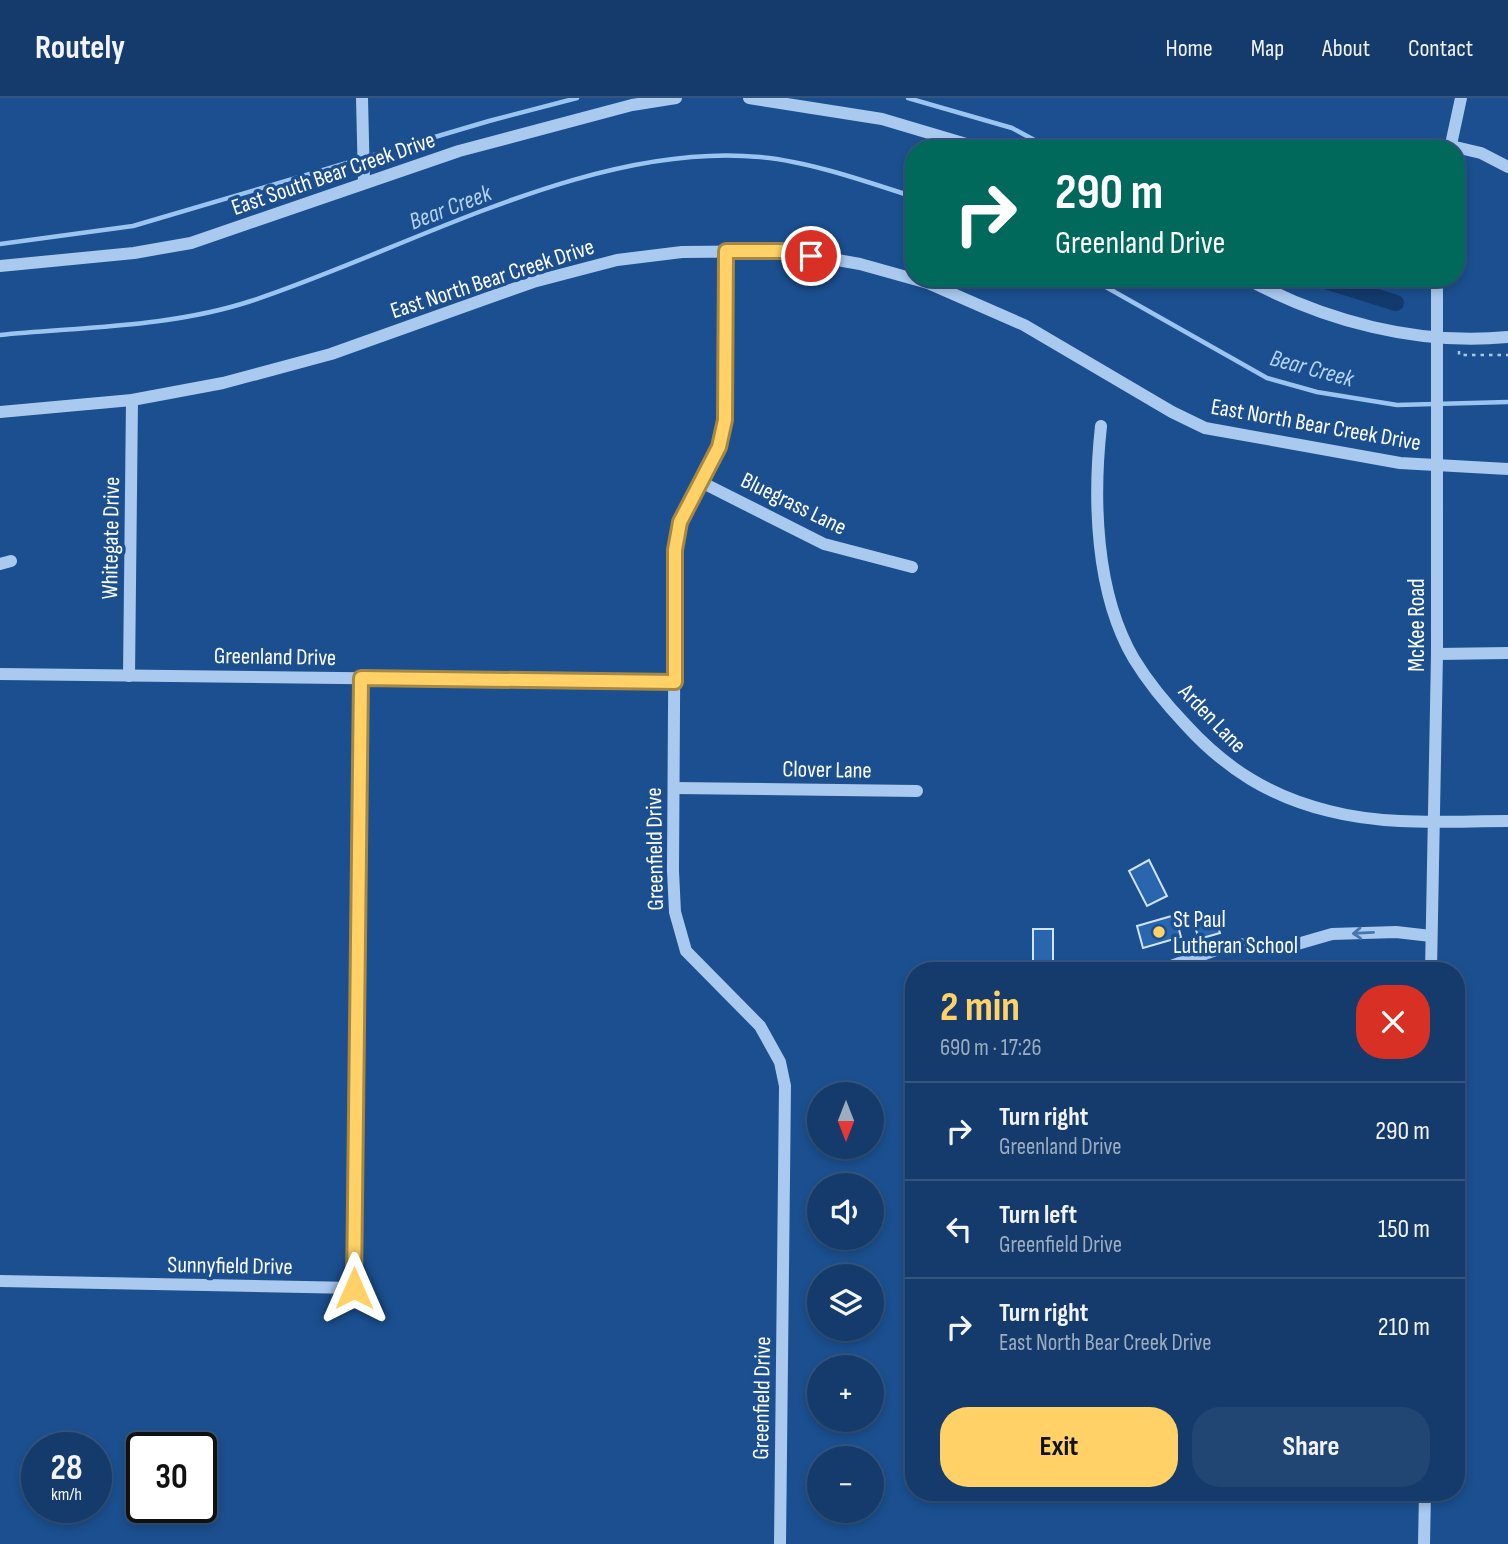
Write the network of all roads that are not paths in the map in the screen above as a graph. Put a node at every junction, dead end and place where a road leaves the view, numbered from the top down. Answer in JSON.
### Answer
{"nodes":[{"id":1,"x":362,"y":98,"type":"edge"},
{"id":2,"x":676,"y":98,"type":"edge"},
{"id":3,"x":749,"y":98,"type":"edge"},
{"id":4,"x":1461,"y":98,"type":"edge"},
{"id":5,"x":953,"y":140,"type":"edge"},
{"id":6,"x":1452,"y":140,"type":"edge"},
{"id":7,"x":1465,"y":150,"type":"edge"},
{"id":8,"x":1508,"y":167,"type":"edge"},
{"id":9,"x":364,"y":182,"type":"junction"},
{"id":10,"x":726,"y":251,"type":"junction"},
{"id":11,"x":0,"y":266,"type":"edge"},
{"id":12,"x":905,"y":277,"type":"edge"},
{"id":13,"x":937,"y":287,"type":"edge"},
{"id":14,"x":1262,"y":287,"type":"edge"},
{"id":15,"x":1437,"y":287,"type":"edge"},
{"id":16,"x":1508,"y":337,"type":"edge"},
{"id":17,"x":1437,"y":338,"type":"junction"},
{"id":18,"x":132,"y":400,"type":"junction"},
{"id":19,"x":0,"y":412,"type":"edge"},
{"id":20,"x":1101,"y":426,"type":"dead end"},
{"id":21,"x":1437,"y":467,"type":"junction"},
{"id":22,"x":1508,"y":469,"type":"edge"},
{"id":23,"x":701,"y":482,"type":"junction"},
{"id":24,"x":912,"y":567,"type":"dead end"},
{"id":25,"x":1508,"y":653,"type":"edge"},
{"id":26,"x":1437,"y":654,"type":"junction"},
{"id":27,"x":0,"y":674,"type":"edge"},
{"id":28,"x":129,"y":676,"type":"junction"},
{"id":29,"x":361,"y":678,"type":"junction"},
{"id":30,"x":675,"y":682,"type":"junction"},
{"id":31,"x":674,"y":788,"type":"junction"},
{"id":32,"x":917,"y":791,"type":"dead end"},
{"id":33,"x":1434,"y":821,"type":"junction"},
{"id":34,"x":1508,"y":821,"type":"edge"},
{"id":35,"x":1431,"y":936,"type":"junction"},
{"id":36,"x":1182,"y":962,"type":"edge"},
{"id":37,"x":1431,"y":962,"type":"edge"},
{"id":38,"x":0,"y":1281,"type":"edge"},
{"id":39,"x":1425,"y":1501,"type":"edge"},
{"id":40,"x":780,"y":1544,"type":"edge"},
{"id":41,"x":1424,"y":1544,"type":"edge"}],
"edges":[{"from":1,"to":9,"type":"street"},
{"from":2,"to":9,"type":"street","name":"East South Bear Creek Drive"},
{"from":3,"to":5,"type":"street"},
{"from":4,"to":6,"type":"street"},
{"from":7,"to":8,"type":"street"},
{"from":9,"to":11,"type":"street","name":"East South Bear Creek Drive"},
{"from":10,"to":12,"type":"street","name":"East North Bear Creek Drive"},
{"from":10,"to":18,"type":"street","name":"East North Bear Creek Drive"},
{"from":10,"to":23,"type":"street","name":"Greenfield Drive"},
{"from":13,"to":21,"type":"street","name":"East North Bear Creek Drive"},
{"from":14,"to":17,"type":"street"},
{"from":15,"to":17,"type":"street","name":"McKee Road"},
{"from":16,"to":17,"type":"street"},
{"from":17,"to":21,"type":"street","name":"McKee Road"},
{"from":18,"to":19,"type":"street","name":"East North Bear Creek Drive"},
{"from":18,"to":28,"type":"street","name":"Whitegate Drive"},
{"from":20,"to":33,"type":"street","name":"Arden Lane"},
{"from":21,"to":22,"type":"street","name":"East North Bear Creek Drive"},
{"from":21,"to":26,"type":"street","name":"McKee Road"},
{"from":23,"to":24,"type":"street","name":"Bluegrass Lane"},
{"from":23,"to":30,"type":"street","name":"Greenfield Drive"},
{"from":25,"to":26,"type":"street"},
{"from":26,"to":33,"type":"street","name":"McKee Road"},
{"from":27,"to":28,"type":"street","name":"Greenland Drive"},
{"from":28,"to":29,"type":"street","name":"Greenland Drive"},
{"from":29,"to":30,"type":"street","name":"Greenland Drive"},
{"from":29,"to":38,"type":"street","name":"Sunnyfield Drive"},
{"from":30,"to":31,"type":"street","name":"Greenfield Drive"},
{"from":31,"to":32,"type":"street","name":"Clover Lane"},
{"from":31,"to":40,"type":"street","name":"Greenfield Drive"},
{"from":33,"to":34,"type":"street","name":"Arden Lane"},
{"from":33,"to":35,"type":"street","name":"McKee Road"},
{"from":35,"to":36,"type":"street","one_way":true},
{"from":35,"to":37,"type":"street","name":"McKee Road"},
{"from":39,"to":41,"type":"street"}]}
